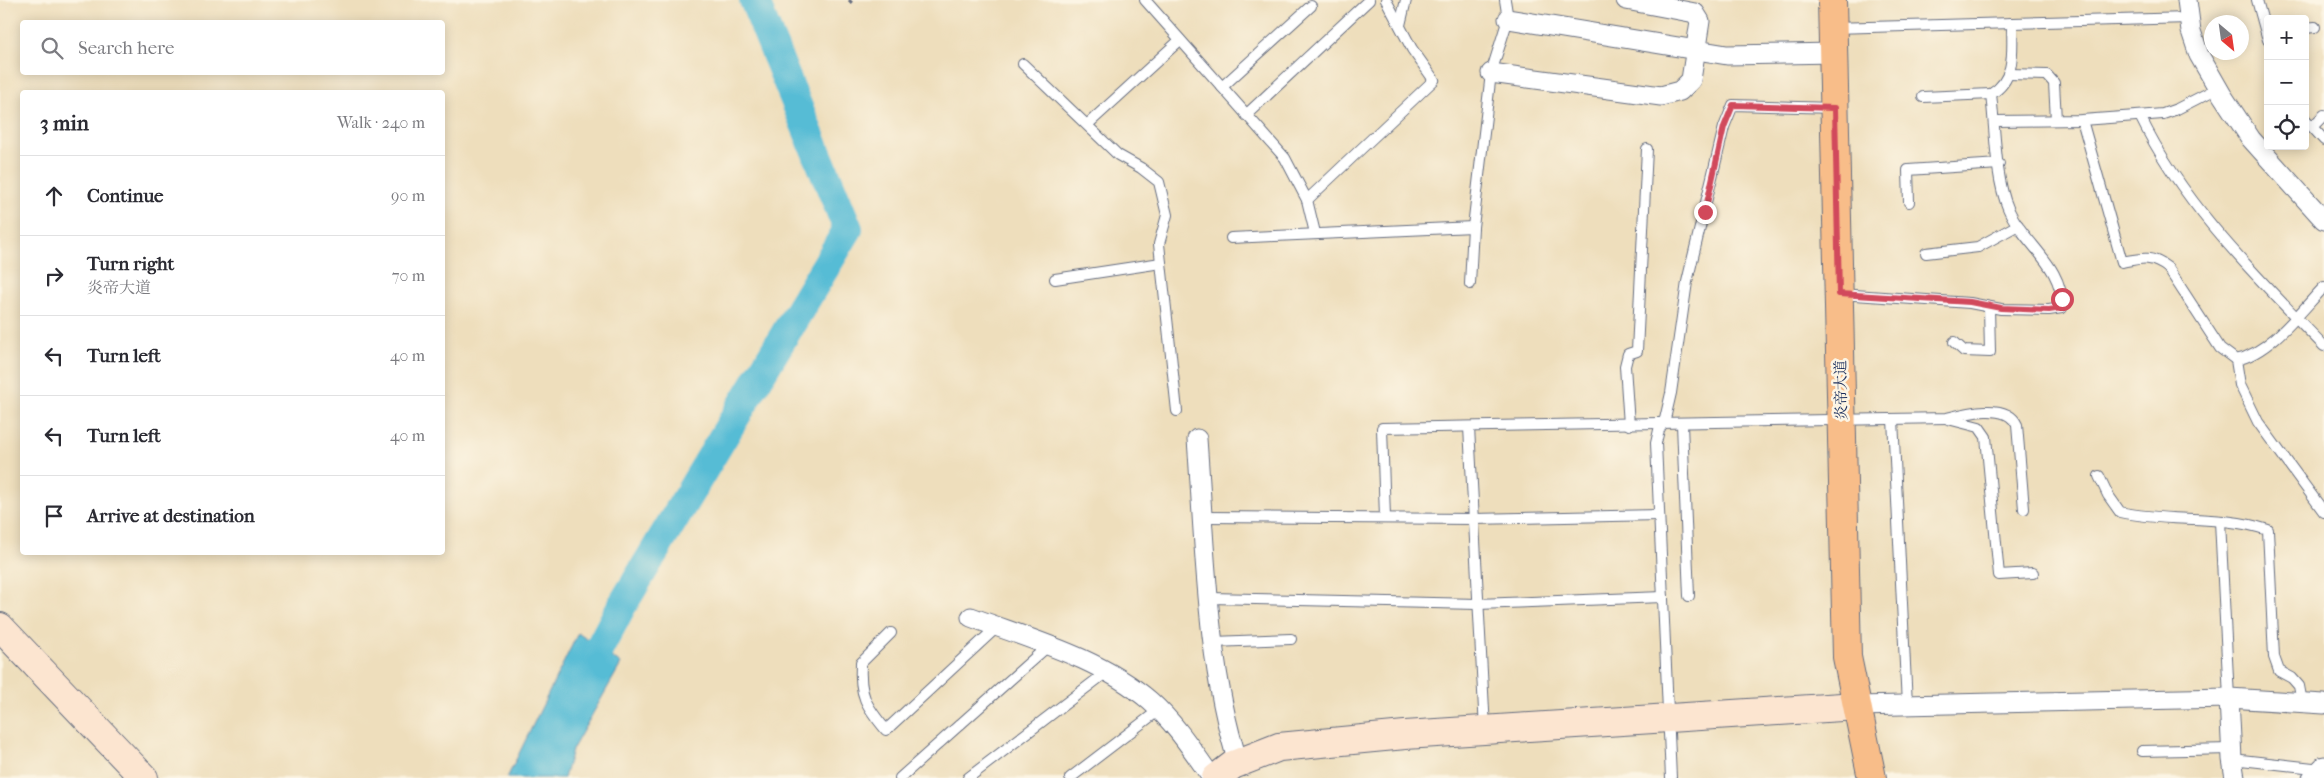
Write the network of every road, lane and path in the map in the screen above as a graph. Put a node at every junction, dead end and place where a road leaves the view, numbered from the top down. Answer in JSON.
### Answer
{"nodes":[{"id":1,"x":849,"y":0,"type":"edge"},
{"id":2,"x":1145,"y":0,"type":"edge"},
{"id":3,"x":1369,"y":0,"type":"edge"},
{"id":4,"x":1386,"y":0,"type":"edge"},
{"id":5,"x":1406,"y":0,"type":"edge"},
{"id":6,"x":1505,"y":0,"type":"edge"},
{"id":7,"x":1626,"y":0,"type":"edge"},
{"id":8,"x":1832,"y":0,"type":"edge"},
{"id":9,"x":2257,"y":0,"type":"edge"},
{"id":10,"x":854,"y":6,"type":"dead end"},
{"id":11,"x":1312,"y":6,"type":"dead end"},
{"id":12,"x":2188,"y":9,"type":"edge"},
{"id":13,"x":1508,"y":19,"type":"junction"},
{"id":14,"x":2012,"y":23,"type":"junction"},
{"id":15,"x":1400,"y":25,"type":"junction"},
{"id":16,"x":2264,"y":25,"type":"edge"},
{"id":17,"x":1180,"y":40,"type":"junction"},
{"id":18,"x":1833,"y":40,"type":"junction"},
{"id":19,"x":1696,"y":50,"type":"junction"},
{"id":20,"x":1023,"y":64,"type":"dead end"},
{"id":21,"x":1492,"y":73,"type":"junction"},
{"id":22,"x":2008,"y":74,"type":"junction"},
{"id":23,"x":1222,"y":87,"type":"junction"},
{"id":24,"x":2218,"y":88,"type":"junction"},
{"id":25,"x":1991,"y":94,"type":"junction"},
{"id":26,"x":1923,"y":97,"type":"dead end"},
{"id":27,"x":1835,"y":108,"type":"junction"},
{"id":28,"x":1246,"y":115,"type":"junction"},
{"id":29,"x":2324,"y":115,"type":"edge"},
{"id":30,"x":2140,"y":116,"type":"junction"},
{"id":31,"x":2056,"y":120,"type":"junction"},
{"id":32,"x":2082,"y":120,"type":"junction"},
{"id":33,"x":1994,"y":121,"type":"junction"},
{"id":34,"x":2309,"y":123,"type":"edge"},
{"id":35,"x":1088,"y":124,"type":"junction"},
{"id":36,"x":2324,"y":140,"type":"edge"},
{"id":37,"x":1647,"y":150,"type":"dead end"},
{"id":38,"x":1999,"y":164,"type":"junction"},
{"id":39,"x":1307,"y":200,"type":"junction"},
{"id":40,"x":1909,"y":202,"type":"dead end"},
{"id":41,"x":2324,"y":220,"type":"edge"},
{"id":42,"x":2018,"y":225,"type":"junction"},
{"id":43,"x":1473,"y":227,"type":"junction"},
{"id":44,"x":1315,"y":232,"type":"junction"},
{"id":45,"x":1231,"y":238,"type":"dead end"},
{"id":46,"x":1926,"y":253,"type":"dead end"},
{"id":47,"x":1161,"y":263,"type":"junction"},
{"id":48,"x":1054,"y":279,"type":"dead end"},
{"id":49,"x":1470,"y":284,"type":"dead end"},
{"id":50,"x":2324,"y":287,"type":"edge"},
{"id":51,"x":1839,"y":294,"type":"junction"},
{"id":52,"x":1989,"y":307,"type":"junction"},
{"id":53,"x":2295,"y":317,"type":"junction"},
{"id":54,"x":1954,"y":342,"type":"dead end"},
{"id":55,"x":2324,"y":346,"type":"edge"},
{"id":56,"x":2236,"y":360,"type":"junction"},
{"id":57,"x":1177,"y":411,"type":"dead end"},
{"id":58,"x":1947,"y":418,"type":"junction"},
{"id":59,"x":1893,"y":419,"type":"junction"},
{"id":60,"x":1842,"y":420,"type":"junction"},
{"id":61,"x":1662,"y":424,"type":"junction"},
{"id":62,"x":1682,"y":424,"type":"junction"},
{"id":63,"x":1629,"y":425,"type":"junction"},
{"id":64,"x":1469,"y":427,"type":"junction"},
{"id":65,"x":1197,"y":439,"type":"dead end"},
{"id":66,"x":2099,"y":476,"type":"dead end"},
{"id":67,"x":2024,"y":509,"type":"dead end"},
{"id":68,"x":2324,"y":512,"type":"edge"},
{"id":69,"x":1660,"y":515,"type":"junction"},
{"id":70,"x":1203,"y":517,"type":"junction"},
{"id":71,"x":1385,"y":518,"type":"junction"},
{"id":72,"x":1474,"y":519,"type":"junction"},
{"id":73,"x":2220,"y":521,"type":"junction"},
{"id":74,"x":2033,"y":573,"type":"dead end"},
{"id":75,"x":1689,"y":596,"type":"dead end"},
{"id":76,"x":1663,"y":597,"type":"junction"},
{"id":77,"x":1210,"y":598,"type":"junction"},
{"id":78,"x":1478,"y":604,"type":"junction"},
{"id":79,"x":972,"y":617,"type":"dead end"},
{"id":80,"x":997,"y":626,"type":"junction"},
{"id":81,"x":0,"y":627,"type":"edge"},
{"id":82,"x":890,"y":633,"type":"dead end"},
{"id":83,"x":1291,"y":639,"type":"dead end"},
{"id":84,"x":1214,"y":642,"type":"junction"},
{"id":85,"x":1048,"y":646,"type":"junction"},
{"id":86,"x":1108,"y":671,"type":"junction"},
{"id":87,"x":2229,"y":698,"type":"junction"},
{"id":88,"x":2302,"y":702,"type":"junction"},
{"id":89,"x":2324,"y":704,"type":"edge"},
{"id":90,"x":1907,"y":705,"type":"junction"},
{"id":91,"x":1857,"y":706,"type":"junction"},
{"id":92,"x":1159,"y":710,"type":"junction"},
{"id":93,"x":1668,"y":718,"type":"junction"},
{"id":94,"x":1485,"y":730,"type":"junction"},
{"id":95,"x":2142,"y":751,"type":"dead end"},
{"id":96,"x":2232,"y":754,"type":"junction"},
{"id":97,"x":1238,"y":762,"type":"junction"},
{"id":98,"x":2320,"y":771,"type":"edge"},
{"id":99,"x":144,"y":778,"type":"edge"},
{"id":100,"x":900,"y":778,"type":"edge"},
{"id":101,"x":968,"y":778,"type":"edge"},
{"id":102,"x":1070,"y":778,"type":"edge"},
{"id":103,"x":1214,"y":778,"type":"edge"},
{"id":104,"x":1671,"y":778,"type":"edge"},
{"id":105,"x":1872,"y":778,"type":"edge"},
{"id":106,"x":2234,"y":778,"type":"edge"}],
"edges":[{"from":1,"to":10,"type":"path"},
{"from":2,"to":17,"type":"lane"},
{"from":3,"to":28,"type":"lane"},
{"from":4,"to":15,"type":"lane"},
{"from":5,"to":15,"type":"lane"},
{"from":6,"to":13,"type":"lane"},
{"from":7,"to":19,"type":"street"},
{"from":8,"to":18,"type":"main road","name":"炎帝大道"},
{"from":9,"to":16,"type":"lane"},
{"from":11,"to":23,"type":"lane"},
{"from":12,"to":14,"type":"lane"},
{"from":12,"to":24,"type":"street"},
{"from":13,"to":19,"type":"street"},
{"from":13,"to":21,"type":"lane"},
{"from":14,"to":18,"type":"lane"},
{"from":14,"to":22,"type":"lane"},
{"from":15,"to":39,"type":"lane"},
{"from":17,"to":23,"type":"lane"},
{"from":17,"to":35,"type":"lane"},
{"from":18,"to":19,"type":"street"},
{"from":18,"to":27,"type":"main road","name":"炎帝大道"},
{"from":19,"to":21,"type":"street"},
{"from":20,"to":35,"type":"lane"},
{"from":21,"to":43,"type":"lane"},
{"from":22,"to":25,"type":"lane"},
{"from":22,"to":31,"type":"lane"},
{"from":23,"to":28,"type":"lane"},
{"from":24,"to":30,"type":"lane"},
{"from":24,"to":41,"type":"street"},
{"from":25,"to":26,"type":"lane"},
{"from":25,"to":33,"type":"lane"},
{"from":27,"to":51,"type":"main road","name":"炎帝大道"},
{"from":27,"to":61,"type":"lane"},
{"from":28,"to":39,"type":"lane"},
{"from":29,"to":34,"type":"lane"},
{"from":30,"to":32,"type":"lane"},
{"from":30,"to":53,"type":"lane"},
{"from":31,"to":32,"type":"lane"},
{"from":31,"to":33,"type":"lane"},
{"from":32,"to":56,"type":"lane"},
{"from":33,"to":38,"type":"lane"},
{"from":34,"to":36,"type":"lane"},
{"from":35,"to":47,"type":"lane"},
{"from":37,"to":63,"type":"lane"},
{"from":38,"to":40,"type":"lane"},
{"from":38,"to":42,"type":"lane"},
{"from":39,"to":44,"type":"lane"},
{"from":42,"to":46,"type":"lane"},
{"from":42,"to":52,"type":"lane"},
{"from":43,"to":44,"type":"lane"},
{"from":43,"to":49,"type":"lane"},
{"from":44,"to":45,"type":"lane"},
{"from":47,"to":48,"type":"lane"},
{"from":47,"to":57,"type":"lane"},
{"from":50,"to":53,"type":"lane"},
{"from":51,"to":52,"type":"lane"},
{"from":51,"to":60,"type":"main road","name":"炎帝大道"},
{"from":52,"to":54,"type":"lane"},
{"from":53,"to":55,"type":"lane"},
{"from":53,"to":56,"type":"lane"},
{"from":56,"to":68,"type":"lane"},
{"from":58,"to":59,"type":"lane"},
{"from":58,"to":67,"type":"lane"},
{"from":58,"to":74,"type":"lane"},
{"from":59,"to":60,"type":"lane"},
{"from":59,"to":90,"type":"lane"},
{"from":60,"to":62,"type":"lane"},
{"from":60,"to":91,"type":"main road","name":"炎帝大道"},
{"from":61,"to":62,"type":"lane"},
{"from":61,"to":63,"type":"lane"},
{"from":61,"to":69,"type":"lane"},
{"from":62,"to":75,"type":"lane"},
{"from":63,"to":64,"type":"lane"},
{"from":64,"to":71,"type":"lane"},
{"from":64,"to":72,"type":"lane"},
{"from":65,"to":70,"type":"street"},
{"from":66,"to":73,"type":"lane"},
{"from":69,"to":72,"type":"lane"},
{"from":69,"to":76,"type":"lane"},
{"from":70,"to":71,"type":"lane"},
{"from":70,"to":77,"type":"street"},
{"from":71,"to":72,"type":"lane"},
{"from":72,"to":78,"type":"lane"},
{"from":73,"to":87,"type":"lane"},
{"from":73,"to":88,"type":"lane"},
{"from":76,"to":78,"type":"lane"},
{"from":76,"to":93,"type":"lane"},
{"from":77,"to":78,"type":"lane"},
{"from":77,"to":84,"type":"street"},
{"from":78,"to":94,"type":"lane"},
{"from":79,"to":80,"type":"street"},
{"from":80,"to":82,"type":"lane"},
{"from":80,"to":85,"type":"street"},
{"from":81,"to":99,"type":"main road"},
{"from":83,"to":84,"type":"lane"},
{"from":84,"to":97,"type":"street"},
{"from":85,"to":86,"type":"street"},
{"from":85,"to":100,"type":"lane"},
{"from":86,"to":92,"type":"street"},
{"from":86,"to":101,"type":"lane"},
{"from":87,"to":88,"type":"street"},
{"from":87,"to":90,"type":"street"},
{"from":87,"to":96,"type":"street"},
{"from":88,"to":89,"type":"street"},
{"from":90,"to":91,"type":"street"},
{"from":91,"to":93,"type":"main road"},
{"from":91,"to":105,"type":"main road","name":"炎帝大道"},
{"from":92,"to":102,"type":"lane"},
{"from":92,"to":103,"type":"street"},
{"from":93,"to":94,"type":"main road"},
{"from":93,"to":104,"type":"lane"},
{"from":94,"to":97,"type":"main road"},
{"from":95,"to":96,"type":"lane"},
{"from":96,"to":98,"type":"lane"},
{"from":96,"to":106,"type":"street"},
{"from":97,"to":103,"type":"main road"}]}
